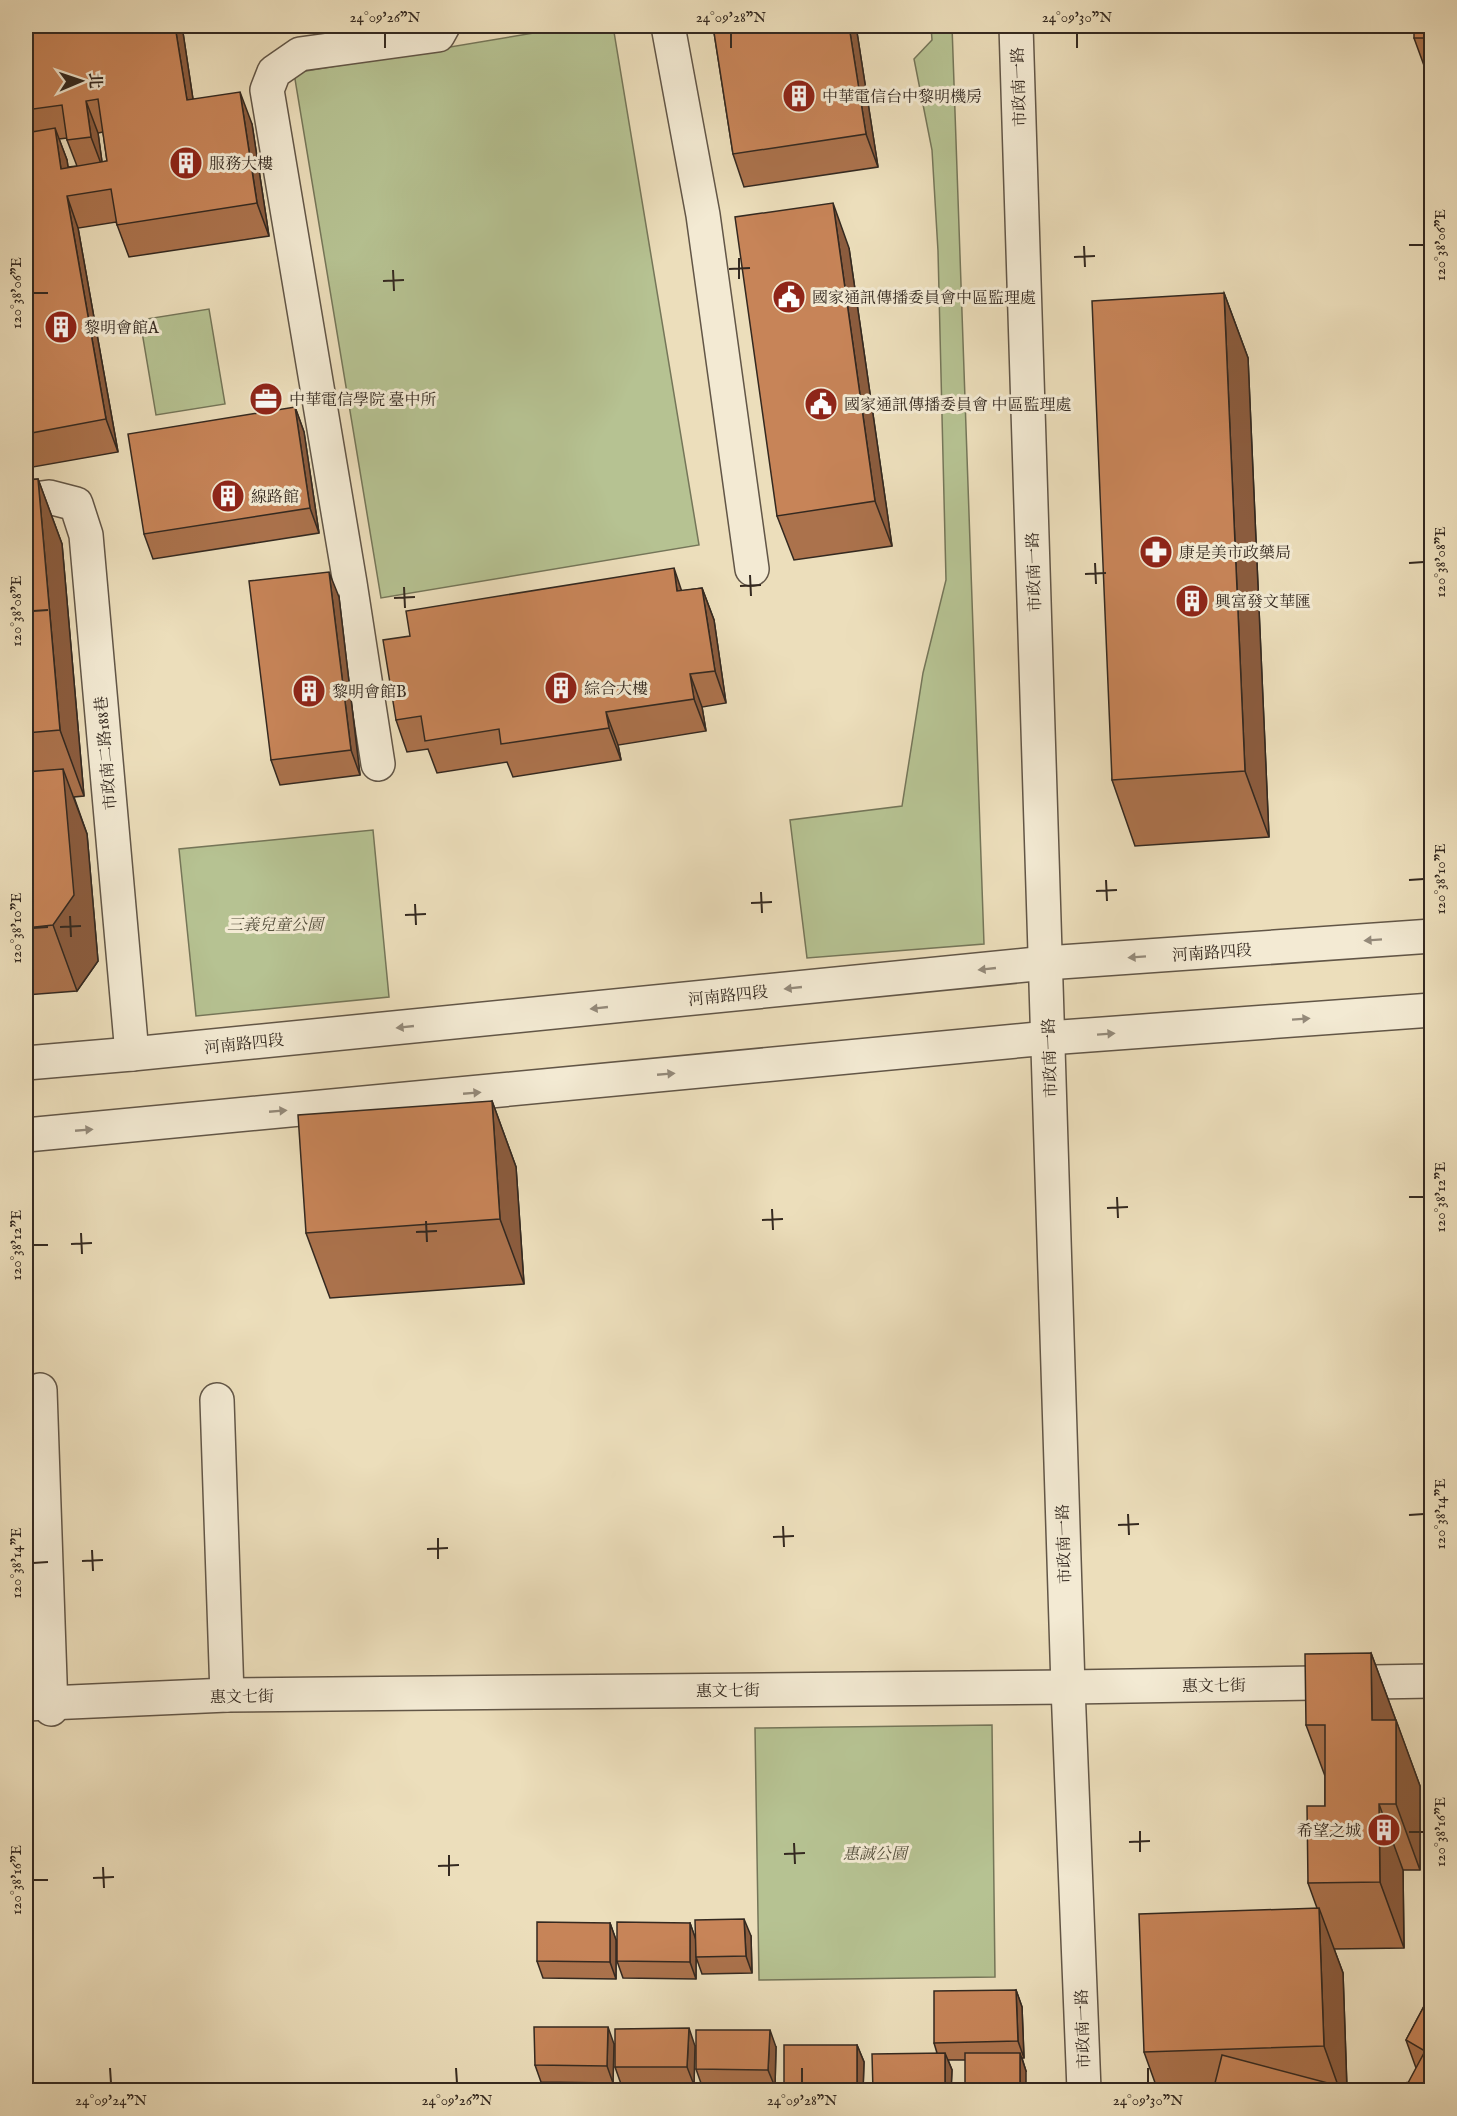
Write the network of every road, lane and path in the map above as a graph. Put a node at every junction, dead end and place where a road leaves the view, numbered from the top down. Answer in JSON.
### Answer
{"nodes":[{"id":1,"x":443,"y":26,"type":"edge"},
{"id":2,"x":668,"y":26,"type":"edge"},
{"id":3,"x":1016,"y":26,"type":"edge"},
{"id":4,"x":26,"y":500,"type":"edge"},
{"id":5,"x":752,"y":569,"type":"dead end"},
{"id":6,"x":378,"y":764,"type":"dead end"},
{"id":7,"x":1431,"y":936,"type":"edge"},
{"id":8,"x":1046,"y":963,"type":"junction"},
{"id":9,"x":1431,"y":1010,"type":"edge"},
{"id":10,"x":1048,"y":1038,"type":"junction"},
{"id":11,"x":132,"y":1054,"type":"junction"},
{"id":12,"x":26,"y":1063,"type":"edge"},
{"id":13,"x":26,"y":1135,"type":"edge"},
{"id":14,"x":40,"y":1390,"type":"dead end"},
{"id":15,"x":217,"y":1400,"type":"dead end"},
{"id":16,"x":1431,"y":1681,"type":"edge"},
{"id":17,"x":1068,"y":1687,"type":"junction"},
{"id":18,"x":227,"y":1695,"type":"junction"},
{"id":19,"x":42,"y":1705,"type":"edge"},
{"id":20,"x":1084,"y":2091,"type":"edge"}],
"edges":[{"from":1,"to":6,"type":"street"},
{"from":2,"to":5,"type":"street"},
{"from":3,"to":8,"type":"street","name":"市政南一路"},
{"from":4,"to":11,"type":"street","name":"市政南二路188巷"},
{"from":7,"to":8,"type":"street","name":"河南路四段","one_way":true},
{"from":8,"to":10,"type":"street","name":"市政南一路"},
{"from":8,"to":11,"type":"street","name":"河南路四段","one_way":true},
{"from":10,"to":9,"type":"street","one_way":true},
{"from":13,"to":10,"type":"street","one_way":true},
{"from":10,"to":17,"type":"street","name":"市政南一路"},
{"from":11,"to":12,"type":"street","name":"河南路四段"},
{"from":14,"to":19,"type":"street"},
{"from":15,"to":18,"type":"street"},
{"from":16,"to":17,"type":"street","name":"惠文七街"},
{"from":17,"to":18,"type":"street","name":"惠文七街"},
{"from":17,"to":20,"type":"street","name":"市政南一路"},
{"from":18,"to":19,"type":"street","name":"惠文七街"}]}
